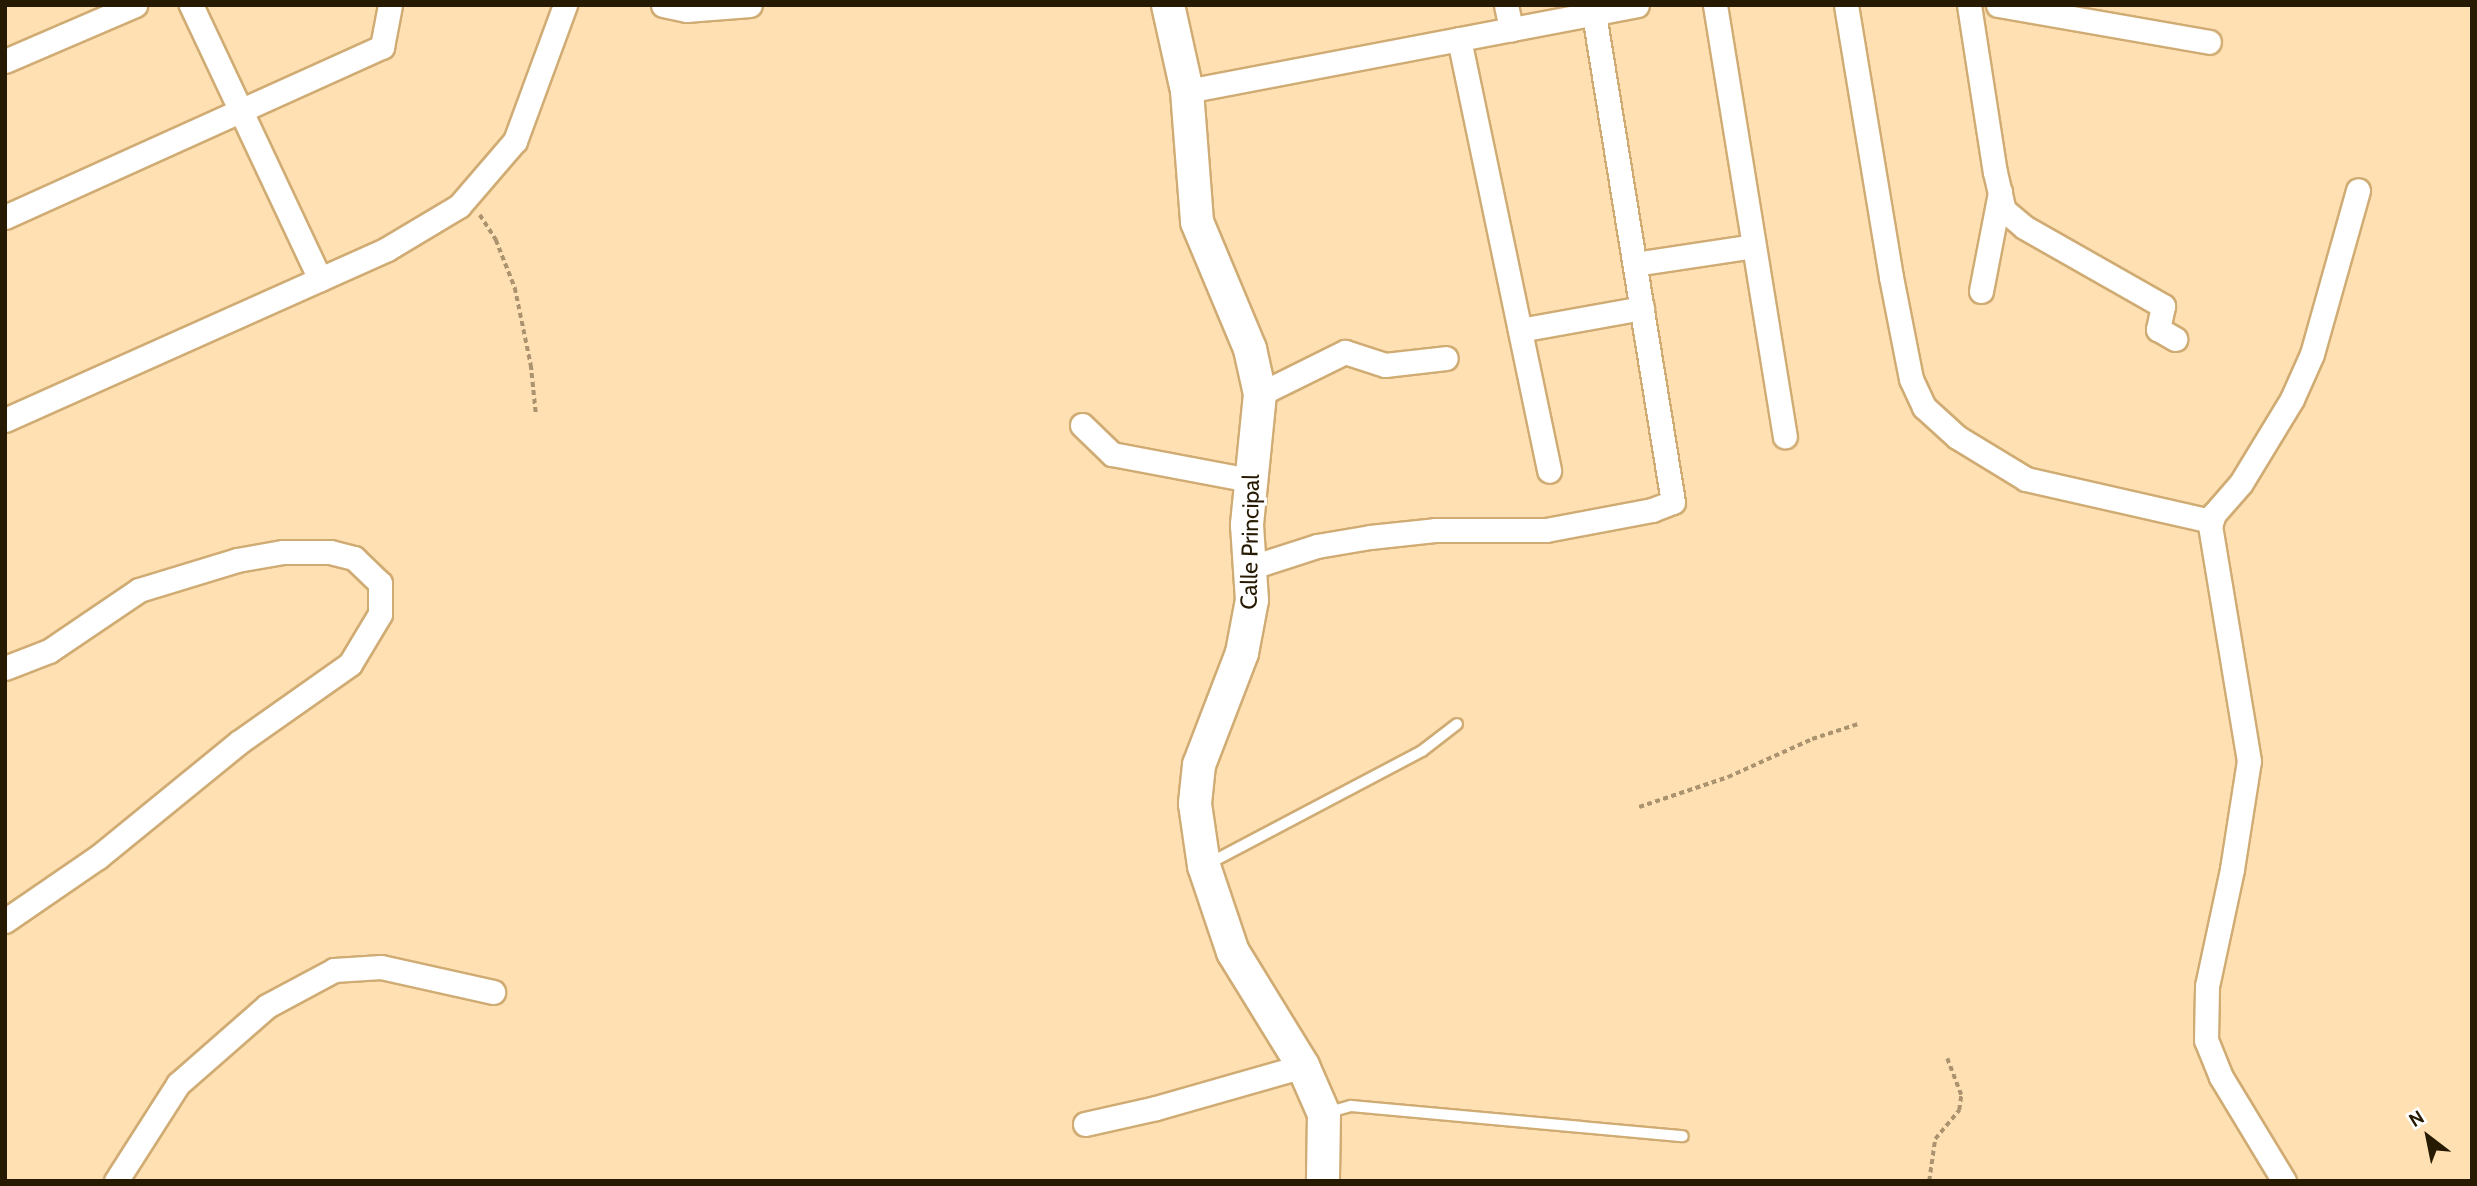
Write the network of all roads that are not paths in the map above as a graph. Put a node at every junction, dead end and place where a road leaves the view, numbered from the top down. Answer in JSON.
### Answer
{"nodes":[{"id":1,"x":135,"y":5,"type":"edge"},
{"id":2,"x":191,"y":5,"type":"edge"},
{"id":3,"x":390,"y":5,"type":"edge"},
{"id":4,"x":565,"y":5,"type":"edge"},
{"id":5,"x":663,"y":5,"type":"edge"},
{"id":6,"x":750,"y":5,"type":"edge"},
{"id":7,"x":1168,"y":5,"type":"edge"},
{"id":8,"x":1506,"y":5,"type":"edge"},
{"id":9,"x":1637,"y":5,"type":"edge"},
{"id":10,"x":1715,"y":5,"type":"edge"},
{"id":11,"x":1846,"y":5,"type":"edge"},
{"id":12,"x":1969,"y":5,"type":"edge"},
{"id":13,"x":1998,"y":5,"type":"edge"},
{"id":14,"x":1594,"y":13,"type":"junction"},
{"id":15,"x":1511,"y":29,"type":"junction"},
{"id":16,"x":1459,"y":39,"type":"junction"},
{"id":17,"x":2209,"y":42,"type":"dead end"},
{"id":18,"x":5,"y":61,"type":"edge"},
{"id":19,"x":1187,"y":91,"type":"junction"},
{"id":20,"x":241,"y":111,"type":"junction"},
{"id":21,"x":2358,"y":190,"type":"dead end"},
{"id":22,"x":2000,"y":192,"type":"junction"},
{"id":23,"x":5,"y":217,"type":"edge"},
{"id":24,"x":1754,"y":246,"type":"junction"},
{"id":25,"x":1635,"y":264,"type":"junction"},
{"id":26,"x":320,"y":279,"type":"junction"},
{"id":27,"x":1981,"y":291,"type":"dead end"},
{"id":28,"x":1642,"y":308,"type":"junction"},
{"id":29,"x":1520,"y":330,"type":"junction"},
{"id":30,"x":2175,"y":339,"type":"dead end"},
{"id":31,"x":1446,"y":358,"type":"dead end"},
{"id":32,"x":1260,"y":394,"type":"junction"},
{"id":33,"x":5,"y":420,"type":"edge"},
{"id":34,"x":1082,"y":425,"type":"dead end"},
{"id":35,"x":1785,"y":436,"type":"dead end"},
{"id":36,"x":1549,"y":471,"type":"dead end"},
{"id":37,"x":1250,"y":480,"type":"junction"},
{"id":38,"x":2211,"y":522,"type":"junction"},
{"id":39,"x":1252,"y":567,"type":"junction"},
{"id":40,"x":5,"y":668,"type":"edge"},
{"id":41,"x":1457,"y":724,"type":"dead end"},
{"id":42,"x":1204,"y":866,"type":"junction"},
{"id":43,"x":5,"y":921,"type":"edge"},
{"id":44,"x":493,"y":992,"type":"dead end"},
{"id":45,"x":1303,"y":1066,"type":"junction"},
{"id":46,"x":1324,"y":1114,"type":"junction"},
{"id":47,"x":1085,"y":1124,"type":"dead end"},
{"id":48,"x":1683,"y":1136,"type":"dead end"},
{"id":49,"x":116,"y":1181,"type":"edge"},
{"id":50,"x":1324,"y":1181,"type":"edge"},
{"id":51,"x":2284,"y":1181,"type":"edge"}],
"edges":[{"from":1,"to":18,"type":"street"},
{"from":2,"to":20,"type":"street"},
{"from":3,"to":20,"type":"street"},
{"from":4,"to":26,"type":"street"},
{"from":5,"to":6,"type":"street"},
{"from":7,"to":19,"type":"street","name":"Calle Principal"},
{"from":8,"to":15,"type":"street"},
{"from":9,"to":14,"type":"street"},
{"from":10,"to":24,"type":"street"},
{"from":11,"to":38,"type":"street"},
{"from":12,"to":22,"type":"street"},
{"from":13,"to":17,"type":"street"},
{"from":14,"to":15,"type":"street"},
{"from":14,"to":25,"type":"street"},
{"from":15,"to":16,"type":"street"},
{"from":16,"to":19,"type":"street"},
{"from":16,"to":29,"type":"street"},
{"from":19,"to":32,"type":"street","name":"Calle Principal"},
{"from":20,"to":23,"type":"street"},
{"from":20,"to":26,"type":"street"},
{"from":21,"to":38,"type":"street"},
{"from":22,"to":27,"type":"street"},
{"from":22,"to":30,"type":"street"},
{"from":24,"to":25,"type":"street"},
{"from":24,"to":35,"type":"street"},
{"from":25,"to":28,"type":"street"},
{"from":26,"to":33,"type":"street"},
{"from":28,"to":29,"type":"street"},
{"from":28,"to":39,"type":"street"},
{"from":29,"to":36,"type":"street"},
{"from":31,"to":32,"type":"street"},
{"from":32,"to":37,"type":"street","name":"Calle Principal"},
{"from":34,"to":37,"type":"street"},
{"from":37,"to":39,"type":"street","name":"Calle Principal"},
{"from":38,"to":51,"type":"street"},
{"from":39,"to":42,"type":"street","name":"Calle Principal"},
{"from":40,"to":43,"type":"street"},
{"from":41,"to":42,"type":"lane"},
{"from":42,"to":45,"type":"street","name":"Calle Principal"},
{"from":44,"to":49,"type":"street"},
{"from":45,"to":46,"type":"street","name":"Calle Principal"},
{"from":45,"to":47,"type":"street"},
{"from":46,"to":48,"type":"lane"},
{"from":46,"to":50,"type":"street","name":"Calle Principal"}]}
